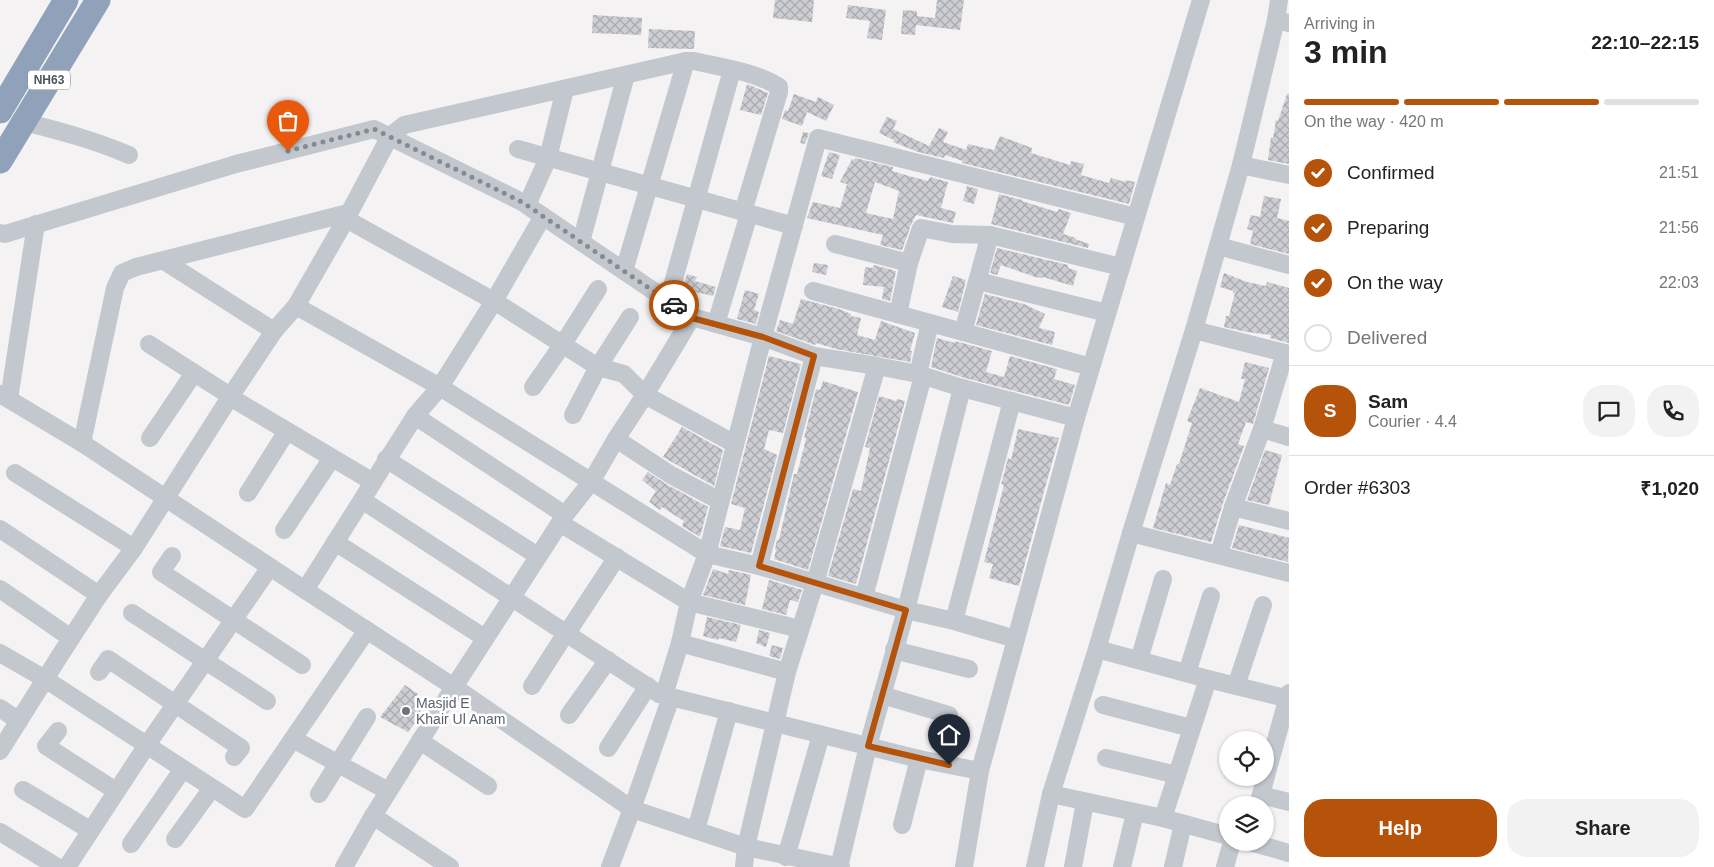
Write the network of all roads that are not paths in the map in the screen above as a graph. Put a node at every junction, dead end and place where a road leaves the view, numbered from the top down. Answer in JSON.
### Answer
{"nodes":[{"id":1,"x":66,"y":0,"type":"edge"},
{"id":2,"x":98,"y":0,"type":"edge"},
{"id":3,"x":1201,"y":0,"type":"edge"},
{"id":4,"x":1279,"y":0,"type":"edge"},
{"id":5,"x":1282,"y":21,"type":"edge"},
{"id":6,"x":686,"y":61,"type":"junction"},
{"id":7,"x":732,"y":70,"type":"junction"},
{"id":8,"x":626,"y":75,"type":"junction"},
{"id":9,"x":565,"y":89,"type":"junction"},
{"id":10,"x":0,"y":111,"type":"edge"},
{"id":11,"x":24,"y":122,"type":"junction"},
{"id":12,"x":390,"y":136,"type":"junction"},
{"id":13,"x":518,"y":150,"type":"dead end"},
{"id":14,"x":129,"y":155,"type":"dead end"},
{"id":15,"x":548,"y":158,"type":"junction"},
{"id":16,"x":0,"y":160,"type":"edge"},
{"id":17,"x":1240,"y":165,"type":"junction"},
{"id":18,"x":601,"y":172,"type":"junction"},
{"id":19,"x":1289,"y":175,"type":"edge"},
{"id":20,"x":648,"y":185,"type":"junction"},
{"id":21,"x":696,"y":199,"type":"junction"},
{"id":22,"x":527,"y":205,"type":"junction"},
{"id":23,"x":746,"y":213,"type":"junction"},
{"id":24,"x":347,"y":216,"type":"junction"},
{"id":25,"x":543,"y":216,"type":"junction"},
{"id":26,"x":1136,"y":217,"type":"junction"},
{"id":27,"x":36,"y":224,"type":"junction"},
{"id":28,"x":794,"y":226,"type":"junction"},
{"id":29,"x":0,"y":233,"type":"edge"},
{"id":30,"x":990,"y":236,"type":"junction"},
{"id":31,"x":581,"y":242,"type":"junction"},
{"id":32,"x":835,"y":244,"type":"dead end"},
{"id":33,"x":1218,"y":246,"type":"junction"},
{"id":34,"x":164,"y":261,"type":"junction"},
{"id":35,"x":909,"y":263,"type":"junction"},
{"id":36,"x":1289,"y":265,"type":"edge"},
{"id":37,"x":1120,"y":267,"type":"junction"},
{"id":38,"x":624,"y":271,"type":"junction"},
{"id":39,"x":978,"y":281,"type":"junction"},
{"id":40,"x":598,"y":289,"type":"dead end"},
{"id":41,"x":813,"y":291,"type":"dead end"},
{"id":42,"x":494,"y":301,"type":"junction"},
{"id":43,"x":668,"y":301,"type":"junction"},
{"id":44,"x":296,"y":306,"type":"junction"},
{"id":45,"x":1107,"y":313,"type":"junction"},
{"id":46,"x":898,"y":314,"type":"junction"},
{"id":47,"x":630,"y":318,"type":"dead end"},
{"id":48,"x":692,"y":318,"type":"junction"},
{"id":49,"x":930,"y":323,"type":"junction"},
{"id":50,"x":716,"y":324,"type":"junction"},
{"id":51,"x":274,"y":330,"type":"junction"},
{"id":52,"x":1194,"y":330,"type":"junction"},
{"id":53,"x":963,"y":332,"type":"junction"},
{"id":54,"x":763,"y":337,"type":"junction"},
{"id":55,"x":149,"y":344,"type":"dead end"},
{"id":56,"x":563,"y":344,"type":"junction"},
{"id":57,"x":1287,"y":354,"type":"edge"},
{"id":58,"x":814,"y":356,"type":"junction"},
{"id":59,"x":877,"y":366,"type":"junction"},
{"id":60,"x":598,"y":367,"type":"junction"},
{"id":61,"x":1091,"y":367,"type":"junction"},
{"id":62,"x":194,"y":373,"type":"junction"},
{"id":63,"x":920,"y":375,"type":"junction"},
{"id":64,"x":440,"y":387,"type":"junction"},
{"id":65,"x":533,"y":387,"type":"dead end"},
{"id":66,"x":962,"y":388,"type":"junction"},
{"id":67,"x":644,"y":395,"type":"junction"},
{"id":68,"x":4,"y":396,"type":"edge"},
{"id":69,"x":230,"y":398,"type":"junction"},
{"id":70,"x":1012,"y":401,"type":"junction"},
{"id":71,"x":573,"y":415,"type":"dead end"},
{"id":72,"x":415,"y":416,"type":"junction"},
{"id":73,"x":1076,"y":418,"type":"junction"},
{"id":74,"x":1262,"y":429,"type":"junction"},
{"id":75,"x":287,"y":431,"type":"junction"},
{"id":76,"x":1289,"y":437,"type":"edge"},
{"id":77,"x":150,"y":438,"type":"dead end"},
{"id":78,"x":616,"y":439,"type":"junction"},
{"id":79,"x":82,"y":443,"type":"junction"},
{"id":80,"x":735,"y":444,"type":"junction"},
{"id":81,"x":332,"y":458,"type":"junction"},
{"id":82,"x":386,"y":459,"type":"junction"},
{"id":83,"x":15,"y":473,"type":"dead end"},
{"id":84,"x":373,"y":482,"type":"junction"},
{"id":85,"x":591,"y":482,"type":"junction"},
{"id":86,"x":248,"y":493,"type":"dead end"},
{"id":87,"x":165,"y":498,"type":"junction"},
{"id":88,"x":362,"y":500,"type":"junction"},
{"id":89,"x":720,"y":501,"type":"junction"},
{"id":90,"x":1233,"y":507,"type":"junction"},
{"id":91,"x":562,"y":519,"type":"junction"},
{"id":92,"x":1289,"y":521,"type":"edge"},
{"id":93,"x":284,"y":530,"type":"dead end"},
{"id":94,"x":1131,"y":532,"type":"junction"},
{"id":95,"x":1,"y":533,"type":"edge"},
{"id":96,"x":335,"y":542,"type":"junction"},
{"id":97,"x":134,"y":548,"type":"junction"},
{"id":98,"x":707,"y":554,"type":"junction"},
{"id":99,"x":1219,"y":554,"type":"junction"},
{"id":100,"x":172,"y":556,"type":"dead end"},
{"id":101,"x":538,"y":556,"type":"junction"},
{"id":102,"x":616,"y":557,"type":"junction"},
{"id":103,"x":270,"y":566,"type":"junction"},
{"id":104,"x":759,"y":566,"type":"junction"},
{"id":105,"x":1289,"y":573,"type":"edge"},
{"id":106,"x":1163,"y":578,"type":"dead end"},
{"id":107,"x":815,"y":584,"type":"junction"},
{"id":108,"x":0,"y":589,"type":"edge"},
{"id":109,"x":305,"y":590,"type":"junction"},
{"id":110,"x":99,"y":595,"type":"junction"},
{"id":111,"x":1211,"y":596,"type":"dead end"},
{"id":112,"x":512,"y":597,"type":"junction"},
{"id":113,"x":864,"y":597,"type":"junction"},
{"id":114,"x":689,"y":602,"type":"junction"},
{"id":115,"x":1262,"y":605,"type":"dead end"},
{"id":116,"x":906,"y":610,"type":"junction"},
{"id":117,"x":132,"y":613,"type":"dead end"},
{"id":118,"x":234,"y":619,"type":"junction"},
{"id":119,"x":954,"y":620,"type":"junction"},
{"id":120,"x":800,"y":629,"type":"junction"},
{"id":121,"x":367,"y":630,"type":"junction"},
{"id":122,"x":567,"y":633,"type":"junction"},
{"id":123,"x":71,"y":638,"type":"junction"},
{"id":124,"x":485,"y":638,"type":"junction"},
{"id":125,"x":1016,"y":639,"type":"junction"},
{"id":126,"x":680,"y":643,"type":"junction"},
{"id":127,"x":1097,"y":648,"type":"junction"},
{"id":128,"x":894,"y":650,"type":"junction"},
{"id":129,"x":0,"y":653,"type":"edge"},
{"id":130,"x":608,"y":660,"type":"junction"},
{"id":131,"x":1139,"y":660,"type":"junction"},
{"id":132,"x":205,"y":661,"type":"junction"},
{"id":133,"x":302,"y":665,"type":"dead end"},
{"id":134,"x":969,"y":669,"type":"dead end"},
{"id":135,"x":100,"y":672,"type":"dead end"},
{"id":136,"x":788,"y":672,"type":"junction"},
{"id":137,"x":1188,"y":673,"type":"junction"},
{"id":138,"x":45,"y":679,"type":"junction"},
{"id":139,"x":1208,"y":679,"type":"junction"},
{"id":140,"x":532,"y":686,"type":"dead end"},
{"id":141,"x":648,"y":686,"type":"junction"},
{"id":142,"x":1236,"y":686,"type":"junction"},
{"id":143,"x":454,"y":687,"type":"junction"},
{"id":144,"x":668,"y":696,"type":"junction"},
{"id":145,"x":882,"y":696,"type":"junction"},
{"id":146,"x":1288,"y":697,"type":"edge"},
{"id":147,"x":267,"y":701,"type":"dead end"},
{"id":148,"x":175,"y":704,"type":"junction"},
{"id":149,"x":1103,"y":705,"type":"dead end"},
{"id":150,"x":0,"y":708,"type":"edge"},
{"id":151,"x":729,"y":711,"type":"junction"},
{"id":152,"x":569,"y":715,"type":"dead end"},
{"id":153,"x":950,"y":715,"type":"dead end"},
{"id":154,"x":367,"y":717,"type":"dead end"},
{"id":155,"x":19,"y":721,"type":"junction"},
{"id":156,"x":775,"y":722,"type":"junction"},
{"id":157,"x":1191,"y":728,"type":"junction"},
{"id":158,"x":58,"y":730,"type":"dead end"},
{"id":159,"x":821,"y":735,"type":"junction"},
{"id":160,"x":293,"y":740,"type":"junction"},
{"id":161,"x":420,"y":741,"type":"junction"},
{"id":162,"x":147,"y":745,"type":"junction"},
{"id":163,"x":868,"y":746,"type":"junction"},
{"id":164,"x":608,"y":748,"type":"dead end"},
{"id":165,"x":1282,"y":749,"type":"edge"},
{"id":166,"x":0,"y":751,"type":"edge"},
{"id":167,"x":234,"y":757,"type":"dead end"},
{"id":168,"x":1106,"y":758,"type":"dead end"},
{"id":169,"x":918,"y":759,"type":"junction"},
{"id":170,"x":338,"y":764,"type":"junction"},
{"id":171,"x":183,"y":769,"type":"junction"},
{"id":172,"x":980,"y":771,"type":"junction"},
{"id":173,"x":1176,"y":775,"type":"junction"},
{"id":174,"x":488,"y":786,"type":"dead end"},
{"id":175,"x":212,"y":788,"type":"junction"},
{"id":176,"x":23,"y":790,"type":"dead end"},
{"id":177,"x":116,"y":791,"type":"junction"},
{"id":178,"x":388,"y":791,"type":"junction"},
{"id":179,"x":319,"y":794,"type":"dead end"},
{"id":180,"x":1051,"y":794,"type":"junction"},
{"id":181,"x":1262,"y":796,"type":"edge"},
{"id":182,"x":1274,"y":801,"type":"edge"},
{"id":183,"x":1085,"y":802,"type":"junction"},
{"id":184,"x":1289,"y":802,"type":"edge"},
{"id":185,"x":632,"y":809,"type":"junction"},
{"id":186,"x":1135,"y":813,"type":"junction"},
{"id":187,"x":373,"y":816,"type":"junction"},
{"id":188,"x":1163,"y":818,"type":"junction"},
{"id":189,"x":1183,"y":824,"type":"junction"},
{"id":190,"x":902,"y":825,"type":"dead end"},
{"id":191,"x":90,"y":830,"type":"junction"},
{"id":192,"x":696,"y":830,"type":"junction"},
{"id":193,"x":0,"y":832,"type":"edge"},
{"id":194,"x":1219,"y":834,"type":"edge"},
{"id":195,"x":175,"y":839,"type":"dead end"},
{"id":196,"x":131,"y":844,"type":"dead end"},
{"id":197,"x":746,"y":847,"type":"junction"},
{"id":198,"x":1229,"y":851,"type":"edge"},
{"id":199,"x":1271,"y":851,"type":"edge"},
{"id":200,"x":786,"y":856,"type":"junction"},
{"id":201,"x":1285,"y":857,"type":"edge"},
{"id":202,"x":58,"y":867,"type":"edge"},
{"id":203,"x":67,"y":867,"type":"edge"},
{"id":204,"x":344,"y":867,"type":"edge"},
{"id":205,"x":450,"y":867,"type":"edge"},
{"id":206,"x":610,"y":867,"type":"edge"},
{"id":207,"x":744,"y":867,"type":"edge"},
{"id":208,"x":840,"y":867,"type":"edge"},
{"id":209,"x":964,"y":867,"type":"edge"},
{"id":210,"x":1035,"y":867,"type":"edge"},
{"id":211,"x":1072,"y":867,"type":"edge"},
{"id":212,"x":1122,"y":867,"type":"edge"},
{"id":213,"x":1173,"y":867,"type":"edge"},
{"id":214,"x":1225,"y":867,"type":"edge"}],
"edges":[{"from":1,"to":10,"type":"highway","number":"NH63"},
{"from":2,"to":11,"type":"highway","number":"NH63"},
{"from":3,"to":26,"type":"street"},
{"from":4,"to":5,"type":"street"},
{"from":5,"to":17,"type":"street"},
{"from":6,"to":7,"type":"street"},
{"from":6,"to":8,"type":"street"},
{"from":6,"to":20,"type":"street"},
{"from":7,"to":21,"type":"street"},
{"from":7,"to":23,"type":"street"},
{"from":8,"to":9,"type":"street"},
{"from":8,"to":18,"type":"street"},
{"from":9,"to":12,"type":"street"},
{"from":9,"to":15,"type":"street"},
{"from":11,"to":14,"type":"street"},
{"from":11,"to":16,"type":"highway","number":"NH63"},
{"from":12,"to":22,"type":"street"},
{"from":12,"to":24,"type":"street"},
{"from":12,"to":27,"type":"street"},
{"from":13,"to":15,"type":"street"},
{"from":15,"to":18,"type":"street"},
{"from":15,"to":22,"type":"street"},
{"from":17,"to":19,"type":"street"},
{"from":17,"to":33,"type":"street"},
{"from":18,"to":20,"type":"street"},
{"from":18,"to":31,"type":"street"},
{"from":20,"to":21,"type":"street"},
{"from":20,"to":38,"type":"street"},
{"from":21,"to":23,"type":"street"},
{"from":21,"to":43,"type":"street"},
{"from":22,"to":25,"type":"street"},
{"from":23,"to":28,"type":"street"},
{"from":23,"to":50,"type":"street"},
{"from":24,"to":34,"type":"street"},
{"from":24,"to":42,"type":"street"},
{"from":24,"to":44,"type":"street"},
{"from":25,"to":31,"type":"street"},
{"from":25,"to":42,"type":"street"},
{"from":26,"to":28,"type":"street"},
{"from":26,"to":37,"type":"street"},
{"from":27,"to":29,"type":"street"},
{"from":27,"to":68,"type":"street"},
{"from":28,"to":54,"type":"street"},
{"from":30,"to":35,"type":"street"},
{"from":30,"to":37,"type":"street"},
{"from":30,"to":39,"type":"street"},
{"from":31,"to":38,"type":"street"},
{"from":32,"to":35,"type":"street"},
{"from":33,"to":36,"type":"street"},
{"from":33,"to":52,"type":"street"},
{"from":34,"to":51,"type":"street"},
{"from":34,"to":79,"type":"street"},
{"from":35,"to":46,"type":"street"},
{"from":37,"to":45,"type":"street"},
{"from":38,"to":43,"type":"street"},
{"from":39,"to":45,"type":"street"},
{"from":39,"to":53,"type":"street"},
{"from":40,"to":56,"type":"street"},
{"from":41,"to":46,"type":"street"},
{"from":42,"to":56,"type":"street"},
{"from":42,"to":64,"type":"street"},
{"from":43,"to":48,"type":"street"},
{"from":44,"to":51,"type":"street"},
{"from":44,"to":64,"type":"street"},
{"from":45,"to":61,"type":"street"},
{"from":46,"to":49,"type":"street"},
{"from":47,"to":60,"type":"street"},
{"from":48,"to":50,"type":"street"},
{"from":48,"to":67,"type":"street"},
{"from":49,"to":53,"type":"street"},
{"from":49,"to":63,"type":"street"},
{"from":50,"to":54,"type":"street"},
{"from":51,"to":69,"type":"street"},
{"from":52,"to":57,"type":"street"},
{"from":52,"to":94,"type":"street"},
{"from":53,"to":61,"type":"street"},
{"from":54,"to":58,"type":"street"},
{"from":54,"to":80,"type":"street"},
{"from":55,"to":62,"type":"street"},
{"from":56,"to":60,"type":"street"},
{"from":56,"to":65,"type":"street"},
{"from":57,"to":74,"type":"street"},
{"from":58,"to":59,"type":"street"},
{"from":58,"to":104,"type":"street"},
{"from":59,"to":63,"type":"street"},
{"from":59,"to":107,"type":"street"},
{"from":60,"to":67,"type":"street"},
{"from":60,"to":71,"type":"street"},
{"from":61,"to":73,"type":"street"},
{"from":62,"to":69,"type":"street"},
{"from":62,"to":77,"type":"street"},
{"from":63,"to":66,"type":"street"},
{"from":63,"to":113,"type":"street"},
{"from":64,"to":72,"type":"street"},
{"from":64,"to":85,"type":"street"},
{"from":66,"to":70,"type":"street"},
{"from":66,"to":116,"type":"street"},
{"from":67,"to":78,"type":"street"},
{"from":67,"to":80,"type":"street"},
{"from":68,"to":79,"type":"street"},
{"from":69,"to":75,"type":"street"},
{"from":69,"to":87,"type":"street"},
{"from":70,"to":73,"type":"street"},
{"from":70,"to":119,"type":"street"},
{"from":72,"to":82,"type":"street"},
{"from":72,"to":91,"type":"street"},
{"from":73,"to":125,"type":"street"},
{"from":74,"to":76,"type":"street"},
{"from":74,"to":90,"type":"street"},
{"from":75,"to":81,"type":"street"},
{"from":75,"to":86,"type":"street"},
{"from":78,"to":85,"type":"street"},
{"from":78,"to":89,"type":"street"},
{"from":79,"to":87,"type":"street"},
{"from":80,"to":89,"type":"street"},
{"from":81,"to":84,"type":"street"},
{"from":81,"to":93,"type":"street"},
{"from":82,"to":84,"type":"street"},
{"from":82,"to":101,"type":"street"},
{"from":83,"to":97,"type":"street"},
{"from":84,"to":88,"type":"street"},
{"from":85,"to":91,"type":"street"},
{"from":85,"to":98,"type":"street"},
{"from":87,"to":97,"type":"street"},
{"from":87,"to":103,"type":"street"},
{"from":88,"to":96,"type":"street"},
{"from":88,"to":112,"type":"street"},
{"from":89,"to":98,"type":"street"},
{"from":90,"to":92,"type":"street"},
{"from":90,"to":99,"type":"street"},
{"from":91,"to":101,"type":"street"},
{"from":91,"to":102,"type":"street"},
{"from":94,"to":99,"type":"street"},
{"from":94,"to":127,"type":"street"},
{"from":95,"to":110,"type":"street"},
{"from":96,"to":109,"type":"street"},
{"from":96,"to":124,"type":"street"},
{"from":97,"to":110,"type":"street"},
{"from":98,"to":104,"type":"street"},
{"from":98,"to":114,"type":"street"},
{"from":99,"to":105,"type":"street"},
{"from":100,"to":118,"type":"street"},
{"from":101,"to":112,"type":"street"},
{"from":102,"to":114,"type":"street"},
{"from":102,"to":122,"type":"street"},
{"from":103,"to":109,"type":"street"},
{"from":103,"to":118,"type":"street"},
{"from":104,"to":107,"type":"street"},
{"from":106,"to":131,"type":"street"},
{"from":107,"to":113,"type":"street"},
{"from":107,"to":120,"type":"street"},
{"from":108,"to":123,"type":"street"},
{"from":109,"to":121,"type":"street"},
{"from":110,"to":123,"type":"street"},
{"from":111,"to":137,"type":"street"},
{"from":112,"to":122,"type":"street"},
{"from":112,"to":124,"type":"street"},
{"from":113,"to":116,"type":"street"},
{"from":114,"to":120,"type":"street"},
{"from":114,"to":126,"type":"street"},
{"from":115,"to":142,"type":"street"},
{"from":116,"to":119,"type":"street"},
{"from":116,"to":128,"type":"street"},
{"from":117,"to":132,"type":"street"},
{"from":118,"to":132,"type":"street"},
{"from":118,"to":133,"type":"street"},
{"from":119,"to":125,"type":"street"},
{"from":120,"to":136,"type":"street"},
{"from":121,"to":143,"type":"street"},
{"from":121,"to":160,"type":"street"},
{"from":122,"to":130,"type":"street"},
{"from":122,"to":140,"type":"street"},
{"from":123,"to":138,"type":"street"},
{"from":124,"to":143,"type":"street"},
{"from":125,"to":172,"type":"street"},
{"from":126,"to":136,"type":"street"},
{"from":126,"to":144,"type":"street"},
{"from":127,"to":131,"type":"street"},
{"from":127,"to":180,"type":"street"},
{"from":128,"to":134,"type":"street"},
{"from":128,"to":145,"type":"street"},
{"from":129,"to":138,"type":"street"},
{"from":130,"to":141,"type":"street"},
{"from":130,"to":152,"type":"street"},
{"from":131,"to":137,"type":"street"},
{"from":132,"to":147,"type":"street"},
{"from":132,"to":148,"type":"street"},
{"from":135,"to":148,"type":"street"},
{"from":136,"to":156,"type":"street"},
{"from":137,"to":139,"type":"street"},
{"from":138,"to":155,"type":"street"},
{"from":138,"to":162,"type":"street"},
{"from":139,"to":142,"type":"street"},
{"from":139,"to":157,"type":"street"},
{"from":141,"to":144,"type":"street"},
{"from":141,"to":164,"type":"street"},
{"from":142,"to":146,"type":"street"},
{"from":143,"to":161,"type":"street"},
{"from":143,"to":185,"type":"street"},
{"from":144,"to":151,"type":"street"},
{"from":144,"to":185,"type":"street"},
{"from":145,"to":153,"type":"street"},
{"from":145,"to":163,"type":"street"},
{"from":146,"to":165,"type":"street"},
{"from":148,"to":162,"type":"street"},
{"from":148,"to":167,"type":"street"},
{"from":149,"to":157,"type":"street"},
{"from":150,"to":155,"type":"street"},
{"from":151,"to":156,"type":"street"},
{"from":151,"to":192,"type":"street"},
{"from":154,"to":170,"type":"street"},
{"from":155,"to":166,"type":"street"},
{"from":156,"to":159,"type":"street"},
{"from":156,"to":197,"type":"street"},
{"from":157,"to":173,"type":"street"},
{"from":158,"to":177,"type":"street"},
{"from":159,"to":163,"type":"street"},
{"from":159,"to":200,"type":"street"},
{"from":160,"to":170,"type":"street"},
{"from":160,"to":175,"type":"street"},
{"from":161,"to":174,"type":"street"},
{"from":161,"to":178,"type":"street"},
{"from":162,"to":171,"type":"street"},
{"from":162,"to":177,"type":"street"},
{"from":163,"to":169,"type":"street"},
{"from":163,"to":208,"type":"street"},
{"from":165,"to":181,"type":"street"},
{"from":168,"to":173,"type":"street"},
{"from":169,"to":172,"type":"street"},
{"from":169,"to":190,"type":"street"},
{"from":170,"to":178,"type":"street"},
{"from":170,"to":179,"type":"street"},
{"from":171,"to":175,"type":"street"},
{"from":171,"to":196,"type":"street"},
{"from":172,"to":209,"type":"street"},
{"from":173,"to":188,"type":"street"},
{"from":175,"to":195,"type":"street"},
{"from":176,"to":191,"type":"street"},
{"from":177,"to":191,"type":"street"},
{"from":178,"to":187,"type":"street"},
{"from":180,"to":183,"type":"street"},
{"from":180,"to":210,"type":"street"},
{"from":182,"to":184,"type":"street"},
{"from":183,"to":186,"type":"street"},
{"from":183,"to":211,"type":"street"},
{"from":185,"to":192,"type":"street"},
{"from":185,"to":206,"type":"street"},
{"from":186,"to":188,"type":"street"},
{"from":186,"to":212,"type":"street"},
{"from":187,"to":204,"type":"street"},
{"from":187,"to":205,"type":"street"},
{"from":188,"to":189,"type":"street"},
{"from":189,"to":194,"type":"street"},
{"from":189,"to":213,"type":"street"},
{"from":191,"to":203,"type":"street"},
{"from":192,"to":197,"type":"street"},
{"from":193,"to":202,"type":"street"},
{"from":197,"to":200,"type":"street"},
{"from":197,"to":207,"type":"street"},
{"from":198,"to":214,"type":"street"},
{"from":199,"to":201,"type":"street"},
{"from":200,"to":208,"type":"street"}]}
